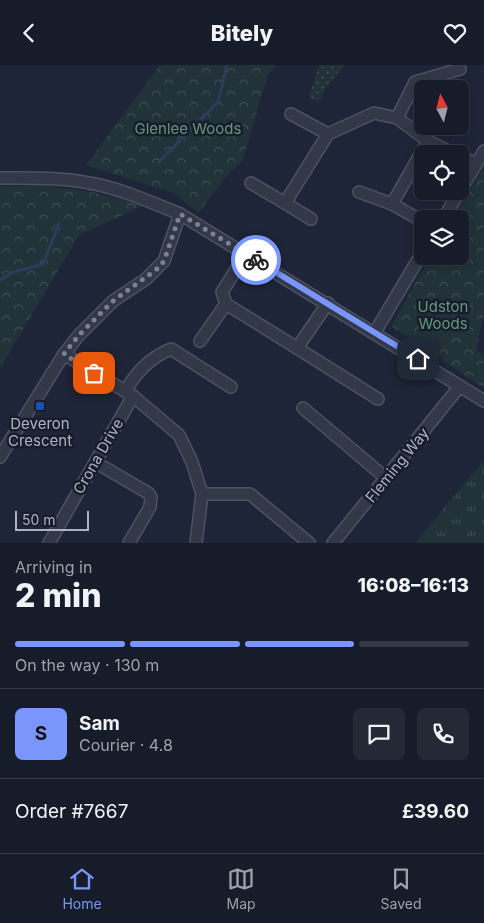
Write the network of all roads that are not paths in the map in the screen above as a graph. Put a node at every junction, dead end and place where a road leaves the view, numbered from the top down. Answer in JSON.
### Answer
{"nodes":[{"id":1,"x":460,"y":69,"type":"dead end"},
{"id":2,"x":291,"y":114,"type":"dead end"},
{"id":3,"x":397,"y":118,"type":"junction"},
{"id":4,"x":328,"y":134,"type":"junction"},
{"id":5,"x":428,"y":141,"type":"junction"},
{"id":6,"x":436,"y":145,"type":"edge"},
{"id":7,"x":484,"y":151,"type":"edge"},
{"id":8,"x":469,"y":160,"type":"edge"},
{"id":9,"x":476,"y":164,"type":"junction"},
{"id":10,"x":469,"y":176,"type":"edge"},
{"id":11,"x":0,"y":178,"type":"edge"},
{"id":12,"x":251,"y":183,"type":"dead end"},
{"id":13,"x":359,"y":192,"type":"dead end"},
{"id":14,"x":286,"y":203,"type":"junction"},
{"id":15,"x":392,"y":204,"type":"junction"},
{"id":16,"x":180,"y":214,"type":"junction"},
{"id":17,"x":414,"y":216,"type":"edge"},
{"id":18,"x":311,"y":219,"type":"dead end"},
{"id":19,"x":415,"y":265,"type":"edge"},
{"id":20,"x":237,"y":268,"type":"dead end"},
{"id":21,"x":328,"y":303,"type":"junction"},
{"id":22,"x":226,"y":304,"type":"junction"},
{"id":23,"x":375,"y":332,"type":"junction"},
{"id":24,"x":200,"y":341,"type":"dead end"},
{"id":25,"x":297,"y":348,"type":"junction"},
{"id":26,"x":64,"y":354,"type":"junction"},
{"id":27,"x":460,"y":386,"type":"junction"},
{"id":28,"x":231,"y":387,"type":"dead end"},
{"id":29,"x":129,"y":393,"type":"junction"},
{"id":30,"x":378,"y":399,"type":"dead end"},
{"id":31,"x":484,"y":401,"type":"edge"},
{"id":32,"x":303,"y":408,"type":"dead end"},
{"id":33,"x":0,"y":457,"type":"edge"},
{"id":34,"x":95,"y":462,"type":"junction"},
{"id":35,"x":387,"y":479,"type":"junction"},
{"id":36,"x":202,"y":494,"type":"junction"},
{"id":37,"x":49,"y":543,"type":"edge"},
{"id":38,"x":129,"y":543,"type":"edge"},
{"id":39,"x":196,"y":543,"type":"edge"},
{"id":40,"x":309,"y":543,"type":"edge"},
{"id":41,"x":333,"y":543,"type":"edge"}],
"edges":[{"from":1,"to":3,"type":"street"},
{"from":2,"to":4,"type":"street"},
{"from":3,"to":4,"type":"street"},
{"from":3,"to":5,"type":"street"},
{"from":4,"to":14,"type":"street"},
{"from":5,"to":6,"type":"street"},
{"from":5,"to":15,"type":"street"},
{"from":7,"to":9,"type":"street"},
{"from":8,"to":9,"type":"street"},
{"from":9,"to":10,"type":"street"},
{"from":11,"to":16,"type":"street"},
{"from":12,"to":14,"type":"street"},
{"from":13,"to":15,"type":"street"},
{"from":14,"to":18,"type":"street"},
{"from":15,"to":17,"type":"street"},
{"from":16,"to":21,"type":"street"},
{"from":16,"to":26,"type":"street"},
{"from":19,"to":23,"type":"street"},
{"from":20,"to":22,"type":"street"},
{"from":21,"to":23,"type":"street"},
{"from":21,"to":25,"type":"street"},
{"from":22,"to":24,"type":"street"},
{"from":22,"to":25,"type":"street"},
{"from":23,"to":27,"type":"street"},
{"from":25,"to":30,"type":"street"},
{"from":26,"to":29,"type":"street"},
{"from":26,"to":33,"type":"street"},
{"from":27,"to":31,"type":"street"},
{"from":27,"to":35,"type":"street","name":"Fleming Way"},
{"from":28,"to":29,"type":"street","name":"Crona Drive"},
{"from":29,"to":34,"type":"street","name":"Crona Drive"},
{"from":29,"to":36,"type":"street"},
{"from":32,"to":35,"type":"street"},
{"from":34,"to":37,"type":"street","name":"Crona Drive"},
{"from":34,"to":38,"type":"street"},
{"from":35,"to":41,"type":"street","name":"Fleming Way"},
{"from":36,"to":39,"type":"street"},
{"from":36,"to":40,"type":"street"}]}
